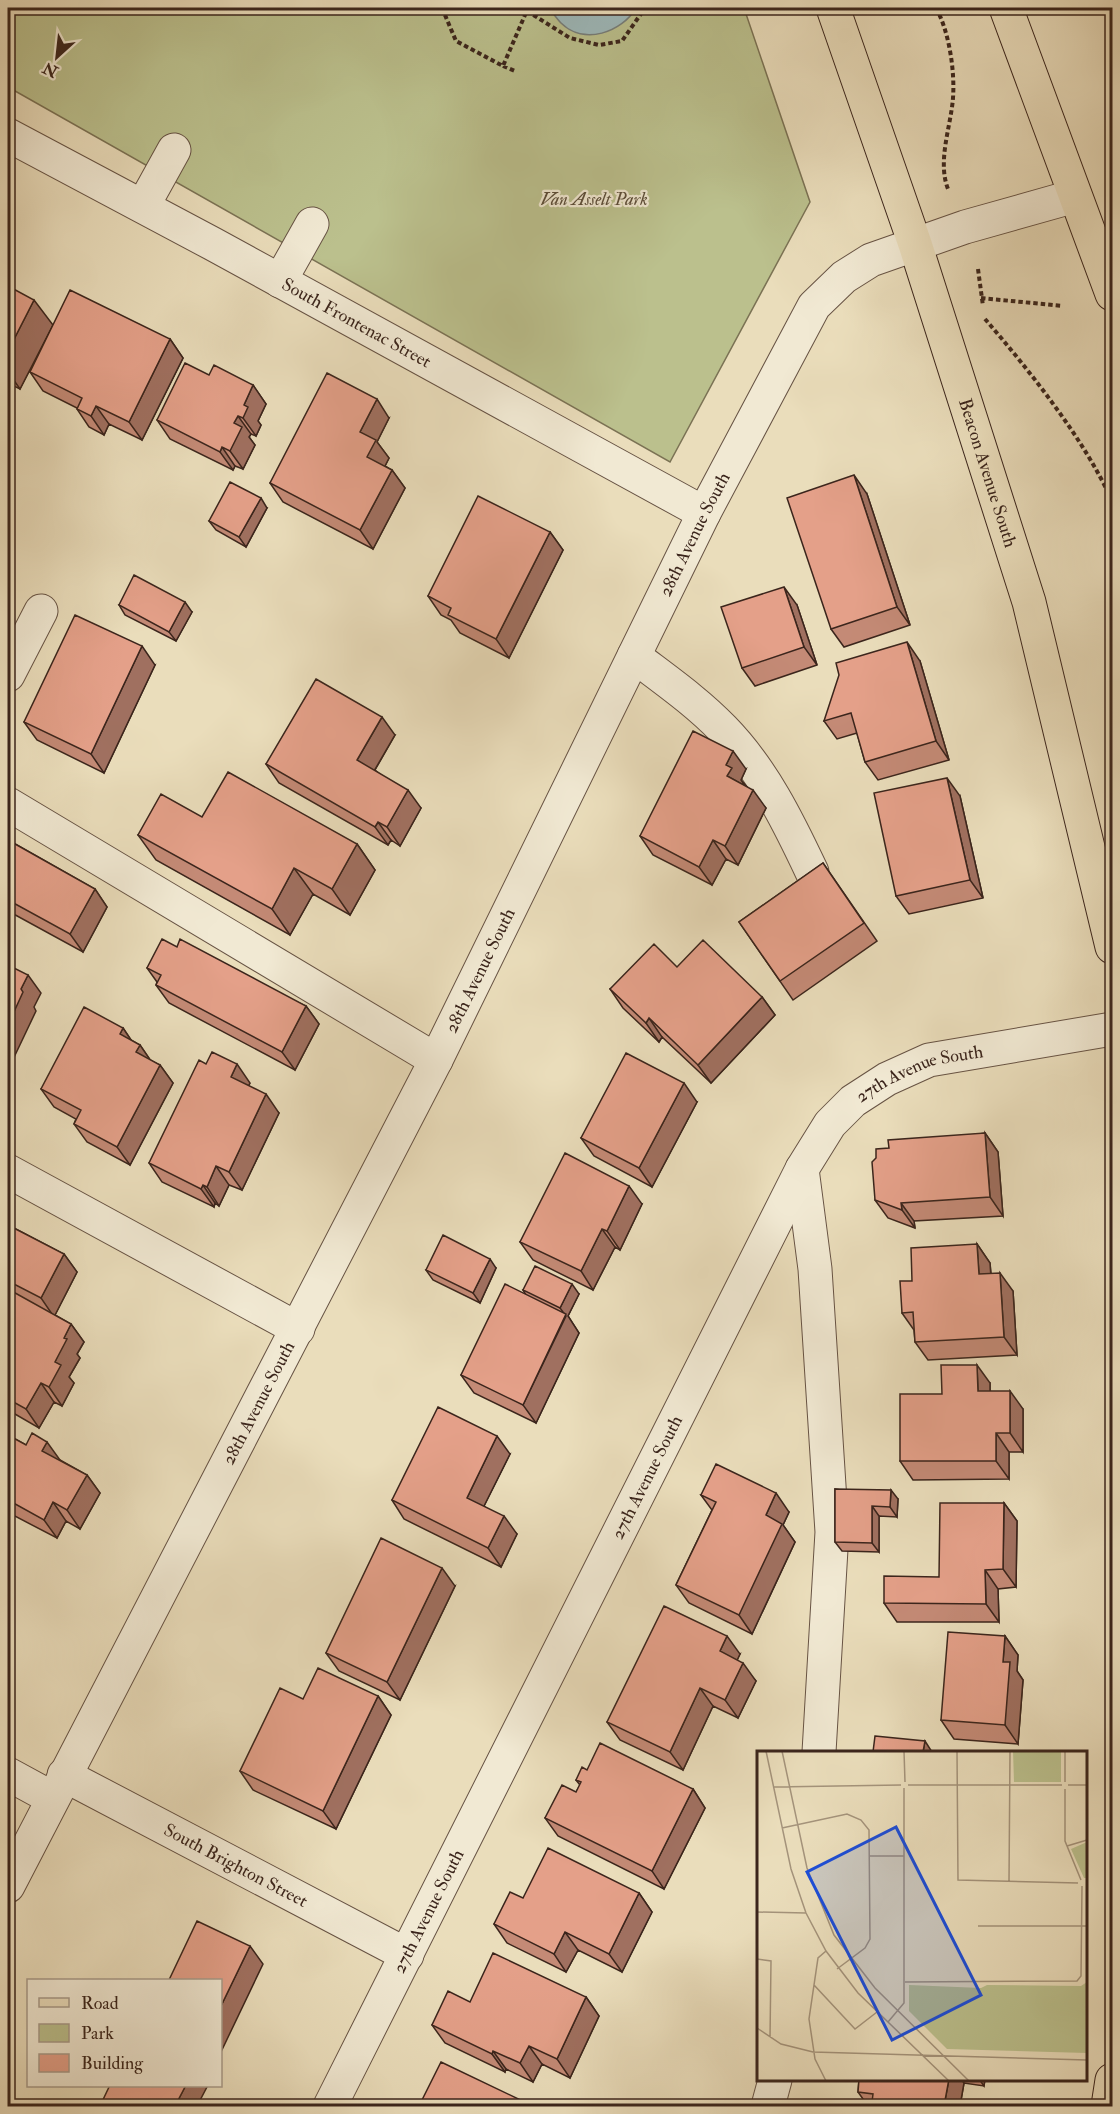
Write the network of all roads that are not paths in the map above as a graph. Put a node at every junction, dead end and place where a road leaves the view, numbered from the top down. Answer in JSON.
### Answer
{"nodes":[{"id":1,"x":833,"y":8,"type":"edge"},
{"id":2,"x":1006,"y":8,"type":"edge"},
{"id":3,"x":8,"y":135,"type":"edge"},
{"id":4,"x":174,"y":150,"type":"dead end"},
{"id":5,"x":1075,"y":196,"type":"junction"},
{"id":6,"x":143,"y":206,"type":"junction"},
{"id":7,"x":312,"y":224,"type":"dead end"},
{"id":8,"x":915,"y":244,"type":"junction"},
{"id":9,"x":280,"y":281,"type":"junction"},
{"id":10,"x":1113,"y":294,"type":"edge"},
{"id":11,"x":704,"y":513,"type":"junction"},
{"id":12,"x":41,"y":610,"type":"dead end"},
{"id":13,"x":634,"y":656,"type":"junction"},
{"id":14,"x":8,"y":675,"type":"edge"},
{"id":15,"x":8,"y":804,"type":"edge"},
{"id":16,"x":812,"y":872,"type":"edge"},
{"id":17,"x":1113,"y":947,"type":"edge"},
{"id":18,"x":1113,"y":1029,"type":"edge"},
{"id":19,"x":436,"y":1060,"type":"junction"},
{"id":20,"x":802,"y":1169,"type":"junction"},
{"id":21,"x":8,"y":1171,"type":"edge"},
{"id":22,"x":298,"y":1329,"type":"junction"},
{"id":23,"x":819,"y":1751,"type":"edge"},
{"id":24,"x":8,"y":1774,"type":"edge"},
{"id":25,"x":58,"y":1786,"type":"junction"},
{"id":26,"x":8,"y":1886,"type":"edge"},
{"id":27,"x":407,"y":1955,"type":"junction"},
{"id":28,"x":1113,"y":2080,"type":"edge"},
{"id":29,"x":774,"y":2081,"type":"edge"},
{"id":30,"x":330,"y":2106,"type":"edge"},
{"id":31,"x":768,"y":2106,"type":"edge"},
{"id":32,"x":1108,"y":2106,"type":"edge"}],
"edges":[{"from":1,"to":8,"type":"main road","name":"Beacon Avenue South"},
{"from":2,"to":5,"type":"main road"},
{"from":3,"to":6,"type":"street","name":"South Frontenac Street"},
{"from":4,"to":6,"type":"street"},
{"from":5,"to":8,"type":"street","name":"28th Avenue South"},
{"from":5,"to":10,"type":"main road"},
{"from":6,"to":9,"type":"street","name":"South Frontenac Street"},
{"from":7,"to":9,"type":"street"},
{"from":8,"to":11,"type":"street","name":"28th Avenue South"},
{"from":8,"to":17,"type":"main road","name":"Beacon Avenue South"},
{"from":9,"to":11,"type":"street","name":"South Frontenac Street"},
{"from":11,"to":13,"type":"street","name":"28th Avenue South"},
{"from":12,"to":14,"type":"street"},
{"from":13,"to":16,"type":"street"},
{"from":13,"to":19,"type":"street","name":"28th Avenue South"},
{"from":15,"to":19,"type":"street"},
{"from":18,"to":20,"type":"street","name":"27th Avenue South"},
{"from":19,"to":22,"type":"street","name":"28th Avenue South"},
{"from":20,"to":23,"type":"street"},
{"from":20,"to":27,"type":"street","name":"27th Avenue South"},
{"from":21,"to":22,"type":"street"},
{"from":22,"to":25,"type":"street","name":"28th Avenue South"},
{"from":24,"to":25,"type":"street","name":"South Brighton Street"},
{"from":25,"to":26,"type":"street","name":"28th Avenue South"},
{"from":25,"to":27,"type":"street","name":"South Brighton Street"},
{"from":27,"to":30,"type":"street","name":"27th Avenue South"},
{"from":28,"to":32,"type":"main road"},
{"from":29,"to":31,"type":"street"}]}
